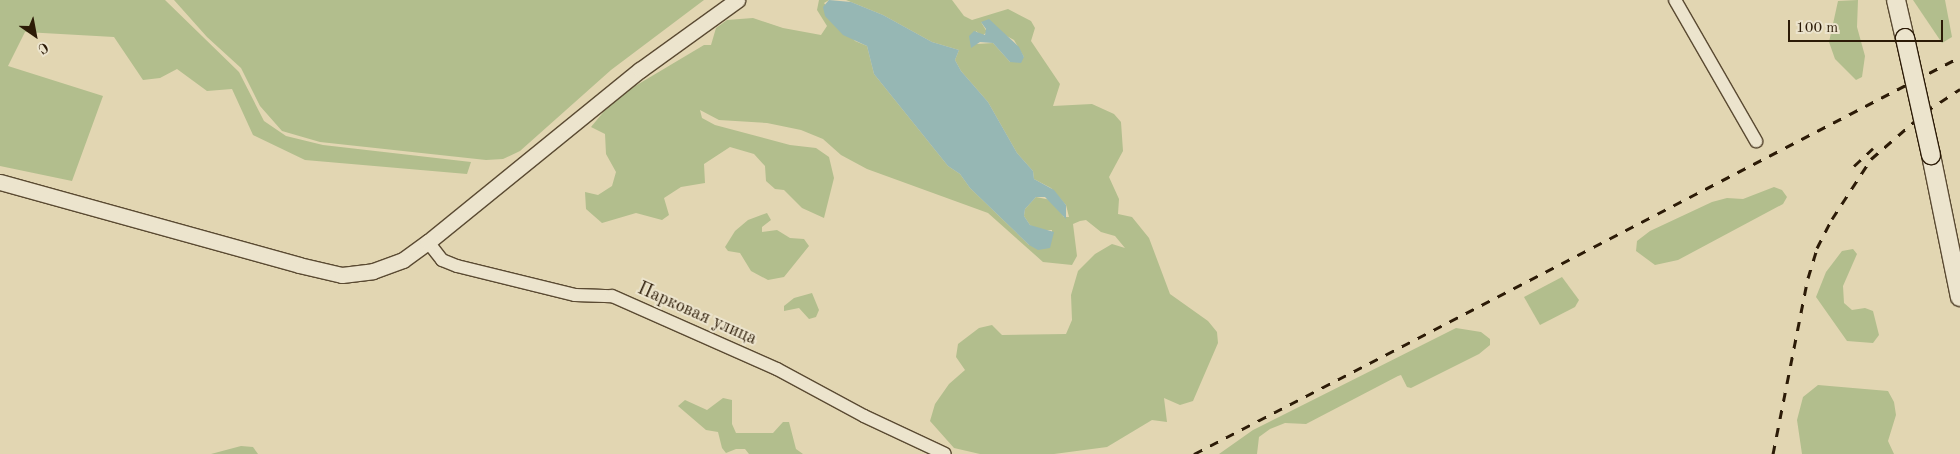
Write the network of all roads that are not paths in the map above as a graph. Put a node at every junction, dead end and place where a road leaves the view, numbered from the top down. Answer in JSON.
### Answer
{"nodes":[{"id":1,"x":737,"y":0,"type":"edge"},
{"id":2,"x":1675,"y":0,"type":"edge"},
{"id":3,"x":1896,"y":0,"type":"edge"},
{"id":4,"x":1756,"y":141,"type":"dead end"},
{"id":5,"x":0,"y":182,"type":"edge"},
{"id":6,"x":428,"y":242,"type":"junction"},
{"id":7,"x":1960,"y":297,"type":"edge"},
{"id":8,"x":945,"y":454,"type":"edge"}],
"edges":[{"from":1,"to":6,"type":"street"},
{"from":2,"to":4,"type":"street"},
{"from":3,"to":7,"type":"main road","bridge":true},
{"from":5,"to":6,"type":"street"},
{"from":6,"to":8,"type":"street","name":"Парковая улица"}]}
